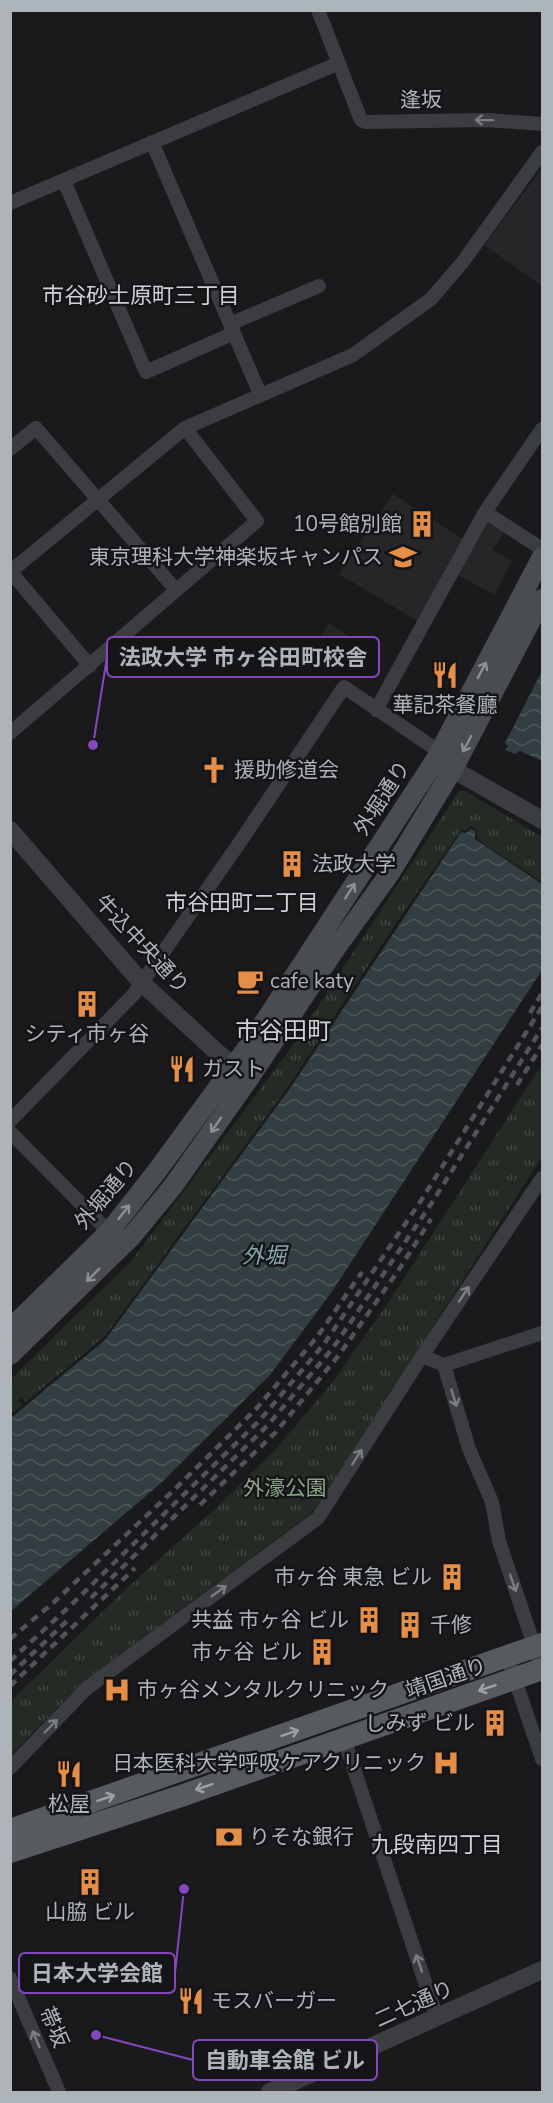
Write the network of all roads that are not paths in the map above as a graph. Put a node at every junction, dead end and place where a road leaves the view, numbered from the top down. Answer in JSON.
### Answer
{"nodes":[{"id":1,"x":318,"y":10,"type":"edge"},
{"id":2,"x":339,"y":63,"type":"junction"},
{"id":3,"x":543,"y":124,"type":"edge"},
{"id":4,"x":152,"y":142,"type":"junction"},
{"id":5,"x":543,"y":152,"type":"edge"},
{"id":6,"x":64,"y":181,"type":"junction"},
{"id":7,"x":10,"y":204,"type":"edge"},
{"id":8,"x":319,"y":286,"type":"dead end"},
{"id":9,"x":232,"y":328,"type":"junction"},
{"id":10,"x":260,"y":394,"type":"junction"},
{"id":11,"x":185,"y":428,"type":"junction"},
{"id":12,"x":543,"y":429,"type":"edge"},
{"id":13,"x":10,"y":449,"type":"edge"},
{"id":14,"x":98,"y":499,"type":"junction"},
{"id":15,"x":485,"y":512,"type":"junction"},
{"id":16,"x":543,"y":549,"type":"edge"},
{"id":17,"x":543,"y":557,"type":"edge"},
{"id":18,"x":11,"y":571,"type":"edge"},
{"id":19,"x":176,"y":590,"type":"junction"},
{"id":20,"x":543,"y":599,"type":"edge"},
{"id":21,"x":90,"y":666,"type":"junction"},
{"id":22,"x":376,"y":710,"type":"junction"},
{"id":23,"x":10,"y":733,"type":"edge"},
{"id":24,"x":443,"y":760,"type":"junction"},
{"id":25,"x":543,"y":820,"type":"edge"},
{"id":26,"x":10,"y":830,"type":"edge"},
{"id":27,"x":141,"y":982,"type":"junction"},
{"id":28,"x":242,"y":1072,"type":"junction"},
{"id":29,"x":13,"y":1114,"type":"edge"},
{"id":30,"x":10,"y":1132,"type":"edge"},
{"id":31,"x":543,"y":1178,"type":"edge"},
{"id":32,"x":109,"y":1232,"type":"junction"},
{"id":33,"x":10,"y":1329,"type":"edge"},
{"id":34,"x":543,"y":1333,"type":"edge"},
{"id":35,"x":10,"y":1354,"type":"edge"},
{"id":36,"x":422,"y":1356,"type":"junction"},
{"id":37,"x":444,"y":1365,"type":"junction"},
{"id":38,"x":538,"y":1645,"type":"edge"},
{"id":39,"x":507,"y":1656,"type":"junction"},
{"id":40,"x":542,"y":1669,"type":"edge"},
{"id":41,"x":514,"y":1679,"type":"junction"},
{"id":42,"x":344,"y":1739,"type":"junction"},
{"id":43,"x":543,"y":1758,"type":"edge"},
{"id":44,"x":10,"y":1768,"type":"edge"},
{"id":45,"x":10,"y":1830,"type":"edge"},
{"id":46,"x":10,"y":1852,"type":"edge"},
{"id":47,"x":543,"y":1970,"type":"edge"},
{"id":48,"x":10,"y":1978,"type":"edge"},
{"id":49,"x":437,"y":2018,"type":"junction"},
{"id":50,"x":59,"y":2092,"type":"edge"},
{"id":51,"x":270,"y":2092,"type":"edge"}],
"edges":[{"from":1,"to":2,"type":"street","name":"逢坂"},
{"from":3,"to":2,"type":"street","name":"逢坂","one_way":true},
{"from":2,"to":4,"type":"street"},
{"from":4,"to":6,"type":"street"},
{"from":4,"to":9,"type":"street"},
{"from":5,"to":10,"type":"street"},
{"from":6,"to":7,"type":"street"},
{"from":6,"to":9,"type":"street"},
{"from":8,"to":9,"type":"street"},
{"from":9,"to":10,"type":"street"},
{"from":10,"to":11,"type":"street"},
{"from":11,"to":14,"type":"street"},
{"from":11,"to":19,"type":"street"},
{"from":12,"to":15,"type":"street"},
{"from":13,"to":14,"type":"street"},
{"from":14,"to":18,"type":"street"},
{"from":14,"to":19,"type":"street"},
{"from":15,"to":16,"type":"street"},
{"from":15,"to":22,"type":"street"},
{"from":24,"to":17,"type":"main road","name":"外堀通り","one_way":true},
{"from":18,"to":21,"type":"street"},
{"from":19,"to":21,"type":"street"},
{"from":20,"to":24,"type":"main road","name":"外堀通り","one_way":true},
{"from":21,"to":23,"type":"street"},
{"from":22,"to":24,"type":"street"},
{"from":22,"to":27,"type":"street"},
{"from":24,"to":25,"type":"street"},
{"from":24,"to":28,"type":"main road","name":"外堀通り"},
{"from":26,"to":27,"type":"street","name":"牛込中央通り"},
{"from":27,"to":28,"type":"street","name":"牛込中央通り"},
{"from":27,"to":29,"type":"street"},
{"from":32,"to":28,"type":"main road","name":"外堀通り","one_way":true},
{"from":28,"to":35,"type":"main road","name":"外堀通り","one_way":true},
{"from":30,"to":32,"type":"street"},
{"from":36,"to":31,"type":"street","one_way":true},
{"from":32,"to":33,"type":"main road","name":"外堀通り"},
{"from":34,"to":37,"type":"street"},
{"from":36,"to":37,"type":"street"},
{"from":44,"to":36,"type":"street","one_way":true},
{"from":37,"to":38,"type":"street","one_way":true},
{"from":38,"to":39,"type":"main road","name":"靖国通り"},
{"from":38,"to":40,"type":"street"},
{"from":39,"to":41,"type":"street"},
{"from":45,"to":39,"type":"main road","name":"靖国通り","one_way":true},
{"from":40,"to":41,"type":"main road","name":"靖国通り"},
{"from":41,"to":42,"type":"main road","name":"靖国通り","one_way":true},
{"from":41,"to":43,"type":"street"},
{"from":42,"to":46,"type":"main road","name":"靖国通り","one_way":true},
{"from":49,"to":42,"type":"street","one_way":true},
{"from":47,"to":49,"type":"street","name":"二七通り"},
{"from":50,"to":48,"type":"street","name":"帯坂","one_way":true},
{"from":49,"to":51,"type":"street","name":"二七通り"}]}
